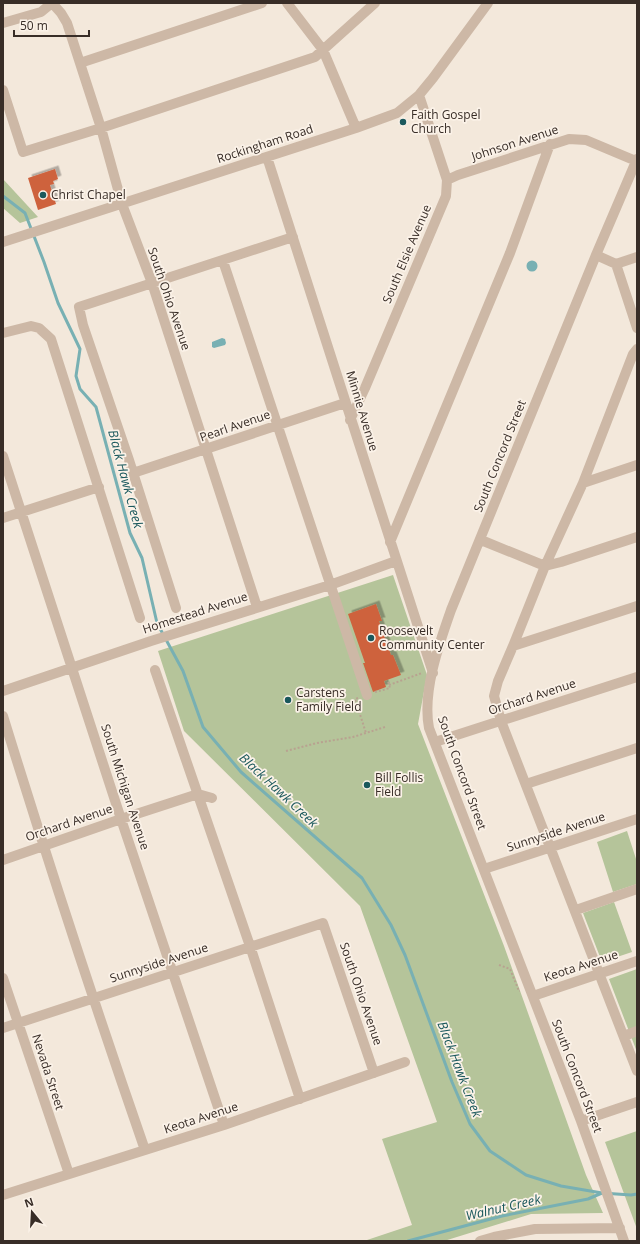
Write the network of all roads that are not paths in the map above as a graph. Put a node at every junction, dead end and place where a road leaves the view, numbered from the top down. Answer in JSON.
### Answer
{"nodes":[{"id":1,"x":262,"y":3,"type":"edge"},
{"id":2,"x":287,"y":3,"type":"edge"},
{"id":3,"x":375,"y":3,"type":"edge"},
{"id":4,"x":488,"y":3,"type":"edge"},
{"id":5,"x":56,"y":4,"type":"edge"},
{"id":6,"x":3,"y":23,"type":"edge"},
{"id":7,"x":323,"y":50,"type":"junction"},
{"id":8,"x":80,"y":63,"type":"junction"},
{"id":9,"x":3,"y":90,"type":"edge"},
{"id":10,"x":419,"y":95,"type":"junction"},
{"id":11,"x":101,"y":128,"type":"junction"},
{"id":12,"x":356,"y":128,"type":"junction"},
{"id":13,"x":550,"y":144,"type":"junction"},
{"id":14,"x":267,"y":157,"type":"junction"},
{"id":15,"x":636,"y":160,"type":"edge"},
{"id":16,"x":447,"y":180,"type":"junction"},
{"id":17,"x":122,"y":204,"type":"junction"},
{"id":18,"x":293,"y":237,"type":"junction"},
{"id":19,"x":3,"y":242,"type":"edge"},
{"id":20,"x":596,"y":255,"type":"junction"},
{"id":21,"x":637,"y":257,"type":"edge"},
{"id":22,"x":223,"y":261,"type":"junction"},
{"id":23,"x":616,"y":264,"type":"junction"},
{"id":24,"x":152,"y":283,"type":"junction"},
{"id":25,"x":637,"y":325,"type":"edge"},
{"id":26,"x":3,"y":333,"type":"edge"},
{"id":27,"x":637,"y":350,"type":"edge"},
{"id":28,"x":345,"y":403,"type":"junction"},
{"id":29,"x":350,"y":420,"type":"junction"},
{"id":30,"x":277,"y":425,"type":"junction"},
{"id":31,"x":205,"y":450,"type":"junction"},
{"id":32,"x":3,"y":456,"type":"edge"},
{"id":33,"x":637,"y":465,"type":"edge"},
{"id":34,"x":133,"y":473,"type":"junction"},
{"id":35,"x":583,"y":483,"type":"junction"},
{"id":36,"x":99,"y":487,"type":"junction"},
{"id":37,"x":22,"y":512,"type":"junction"},
{"id":38,"x":3,"y":518,"type":"edge"},
{"id":39,"x":637,"y":537,"type":"edge"},
{"id":40,"x":481,"y":540,"type":"junction"},
{"id":41,"x":390,"y":542,"type":"junction"},
{"id":42,"x":396,"y":561,"type":"junction"},
{"id":43,"x":545,"y":566,"type":"junction"},
{"id":44,"x":330,"y":585,"type":"junction"},
{"id":45,"x":637,"y":606,"type":"edge"},
{"id":46,"x":257,"y":607,"type":"junction"},
{"id":47,"x":176,"y":608,"type":"dead end"},
{"id":48,"x":140,"y":618,"type":"dead end"},
{"id":49,"x":513,"y":646,"type":"junction"},
{"id":50,"x":72,"y":667,"type":"junction"},
{"id":51,"x":155,"y":670,"type":"dead end"},
{"id":52,"x":428,"y":673,"type":"junction"},
{"id":53,"x":637,"y":677,"type":"edge"},
{"id":54,"x":3,"y":691,"type":"edge"},
{"id":55,"x":367,"y":695,"type":"dead end"},
{"id":56,"x":3,"y":716,"type":"edge"},
{"id":57,"x":501,"y":721,"type":"junction"},
{"id":58,"x":434,"y":742,"type":"junction"},
{"id":59,"x":637,"y":748,"type":"edge"},
{"id":60,"x":526,"y":784,"type":"junction"},
{"id":61,"x":198,"y":794,"type":"junction"},
{"id":62,"x":212,"y":798,"type":"dead end"},
{"id":63,"x":121,"y":819,"type":"junction"},
{"id":64,"x":637,"y":819,"type":"edge"},
{"id":65,"x":43,"y":846,"type":"junction"},
{"id":66,"x":551,"y":847,"type":"junction"},
{"id":67,"x":3,"y":860,"type":"edge"},
{"id":68,"x":484,"y":869,"type":"junction"},
{"id":69,"x":637,"y":889,"type":"edge"},
{"id":70,"x":576,"y":910,"type":"junction"},
{"id":71,"x":323,"y":923,"type":"joint"},
{"id":72,"x":250,"y":946,"type":"junction"},
{"id":73,"x":637,"y":961,"type":"edge"},
{"id":74,"x":173,"y":971,"type":"junction"},
{"id":75,"x":600,"y":973,"type":"junction"},
{"id":76,"x":3,"y":978,"type":"edge"},
{"id":77,"x":531,"y":992,"type":"junction"},
{"id":78,"x":93,"y":998,"type":"junction"},
{"id":79,"x":18,"y":1023,"type":"junction"},
{"id":80,"x":3,"y":1028,"type":"edge"},
{"id":81,"x":637,"y":1031,"type":"edge"},
{"id":82,"x":624,"y":1036,"type":"junction"},
{"id":83,"x":405,"y":1062,"type":"dead end"},
{"id":84,"x":637,"y":1071,"type":"edge"},
{"id":85,"x":374,"y":1073,"type":"junction"},
{"id":86,"x":300,"y":1099,"type":"junction"},
{"id":87,"x":637,"y":1102,"type":"edge"},
{"id":88,"x":580,"y":1121,"type":"junction"},
{"id":89,"x":224,"y":1125,"type":"junction"},
{"id":90,"x":145,"y":1150,"type":"junction"},
{"id":91,"x":69,"y":1174,"type":"junction"},
{"id":92,"x":3,"y":1195,"type":"edge"},
{"id":93,"x":620,"y":1228,"type":"junction"},
{"id":94,"x":480,"y":1241,"type":"edge"},
{"id":95,"x":624,"y":1241,"type":"edge"}],
"edges":[{"from":1,"to":8,"type":"street"},
{"from":2,"to":7,"type":"street"},
{"from":3,"to":7,"type":"street"},
{"from":4,"to":10,"type":"street","name":"Rockingham Road"},
{"from":5,"to":6,"type":"street"},
{"from":5,"to":8,"type":"street","name":"South Ohio Avenue"},
{"from":7,"to":11,"type":"street"},
{"from":7,"to":12,"type":"street"},
{"from":8,"to":11,"type":"street","name":"South Ohio Avenue"},
{"from":9,"to":11,"type":"street"},
{"from":10,"to":12,"type":"street","name":"Rockingham Road"},
{"from":10,"to":16,"type":"street","name":"South Elsie Avenue"},
{"from":11,"to":17,"type":"street","name":"South Ohio Avenue"},
{"from":12,"to":14,"type":"street","name":"Rockingham Road"},
{"from":13,"to":15,"type":"street","name":"Johnson Avenue"},
{"from":13,"to":16,"type":"street","name":"Johnson Avenue"},
{"from":13,"to":41,"type":"street"},
{"from":14,"to":17,"type":"street","name":"Rockingham Road"},
{"from":14,"to":18,"type":"street","name":"Minnie Avenue"},
{"from":15,"to":20,"type":"street","name":"South Concord Street"},
{"from":16,"to":29,"type":"street","name":"South Elsie Avenue"},
{"from":17,"to":19,"type":"street","name":"Rockingham Road"},
{"from":17,"to":24,"type":"street","name":"South Ohio Avenue"},
{"from":18,"to":22,"type":"street"},
{"from":18,"to":28,"type":"street","name":"Minnie Avenue"},
{"from":20,"to":23,"type":"street"},
{"from":20,"to":40,"type":"street","name":"South Concord Street"},
{"from":21,"to":23,"type":"street"},
{"from":22,"to":24,"type":"street"},
{"from":22,"to":30,"type":"street"},
{"from":23,"to":25,"type":"street"},
{"from":24,"to":31,"type":"street","name":"South Ohio Avenue"},
{"from":24,"to":34,"type":"street"},
{"from":26,"to":36,"type":"street"},
{"from":27,"to":35,"type":"street"},
{"from":28,"to":29,"type":"street","name":"Minnie Avenue"},
{"from":28,"to":30,"type":"street","name":"Pearl Avenue"},
{"from":29,"to":41,"type":"street","name":"Minnie Avenue"},
{"from":30,"to":31,"type":"street","name":"Pearl Avenue"},
{"from":30,"to":44,"type":"street"},
{"from":31,"to":34,"type":"street","name":"Pearl Avenue"},
{"from":31,"to":46,"type":"street","name":"South Ohio Avenue"},
{"from":32,"to":37,"type":"street","name":"South Michigan Avenue"},
{"from":33,"to":35,"type":"street"},
{"from":34,"to":47,"type":"street"},
{"from":35,"to":43,"type":"street"},
{"from":36,"to":37,"type":"street"},
{"from":36,"to":48,"type":"street"},
{"from":37,"to":38,"type":"street"},
{"from":37,"to":50,"type":"street","name":"South Michigan Avenue"},
{"from":39,"to":43,"type":"street"},
{"from":40,"to":43,"type":"street"},
{"from":40,"to":52,"type":"street","name":"South Concord Street"},
{"from":41,"to":42,"type":"street","name":"Minnie Avenue"},
{"from":42,"to":44,"type":"street","name":"Homestead Avenue"},
{"from":42,"to":52,"type":"street","name":"Minnie Avenue"},
{"from":43,"to":49,"type":"street"},
{"from":44,"to":46,"type":"street","name":"Homestead Avenue"},
{"from":44,"to":55,"type":"street"},
{"from":45,"to":49,"type":"street"},
{"from":46,"to":50,"type":"street","name":"Homestead Avenue"},
{"from":49,"to":57,"type":"street"},
{"from":50,"to":54,"type":"street","name":"Homestead Avenue"},
{"from":50,"to":63,"type":"street","name":"South Michigan Avenue"},
{"from":51,"to":61,"type":"street"},
{"from":52,"to":58,"type":"street","name":"South Concord Street"},
{"from":53,"to":57,"type":"street","name":"Orchard Avenue"},
{"from":56,"to":65,"type":"street"},
{"from":57,"to":58,"type":"street","name":"Orchard Avenue"},
{"from":57,"to":60,"type":"street"},
{"from":58,"to":68,"type":"street","name":"South Concord Street"},
{"from":59,"to":60,"type":"street"},
{"from":60,"to":66,"type":"street"},
{"from":61,"to":62,"type":"street"},
{"from":61,"to":63,"type":"street","name":"Orchard Avenue"},
{"from":61,"to":72,"type":"street"},
{"from":63,"to":65,"type":"street","name":"Orchard Avenue"},
{"from":63,"to":74,"type":"street","name":"South Michigan Avenue"},
{"from":64,"to":66,"type":"street","name":"Sunnyside Avenue"},
{"from":65,"to":67,"type":"street","name":"Orchard Avenue"},
{"from":65,"to":78,"type":"street"},
{"from":66,"to":68,"type":"street","name":"Sunnyside Avenue"},
{"from":66,"to":70,"type":"street"},
{"from":68,"to":77,"type":"street","name":"South Concord Street"},
{"from":69,"to":70,"type":"street"},
{"from":70,"to":75,"type":"street"},
{"from":71,"to":72,"type":"street","name":"Sunnyside Avenue"},
{"from":71,"to":85,"type":"street","name":"South Ohio Avenue"},
{"from":72,"to":74,"type":"street","name":"Sunnyside Avenue"},
{"from":72,"to":86,"type":"street"},
{"from":73,"to":75,"type":"street","name":"Keota Avenue"},
{"from":74,"to":78,"type":"street","name":"Sunnyside Avenue"},
{"from":74,"to":89,"type":"street","name":"South Michigan Avenue"},
{"from":75,"to":77,"type":"street","name":"Keota Avenue"},
{"from":75,"to":82,"type":"street"},
{"from":76,"to":79,"type":"street","name":"Nevada Street"},
{"from":77,"to":88,"type":"street","name":"South Concord Street"},
{"from":78,"to":79,"type":"street","name":"Sunnyside Avenue"},
{"from":78,"to":90,"type":"street"},
{"from":79,"to":80,"type":"street","name":"Sunnyside Avenue"},
{"from":79,"to":91,"type":"street","name":"Nevada Street"},
{"from":81,"to":82,"type":"street"},
{"from":82,"to":84,"type":"street"},
{"from":83,"to":85,"type":"street","name":"Keota Avenue"},
{"from":85,"to":86,"type":"street","name":"Keota Avenue"},
{"from":86,"to":89,"type":"street","name":"Keota Avenue"},
{"from":87,"to":88,"type":"street"},
{"from":88,"to":93,"type":"street","name":"South Concord Street"},
{"from":89,"to":90,"type":"street","name":"Keota Avenue"},
{"from":90,"to":91,"type":"street","name":"Keota Avenue"},
{"from":91,"to":92,"type":"street","name":"Keota Avenue"},
{"from":93,"to":94,"type":"street"},
{"from":93,"to":95,"type":"street","name":"South Concord Street"}]}
